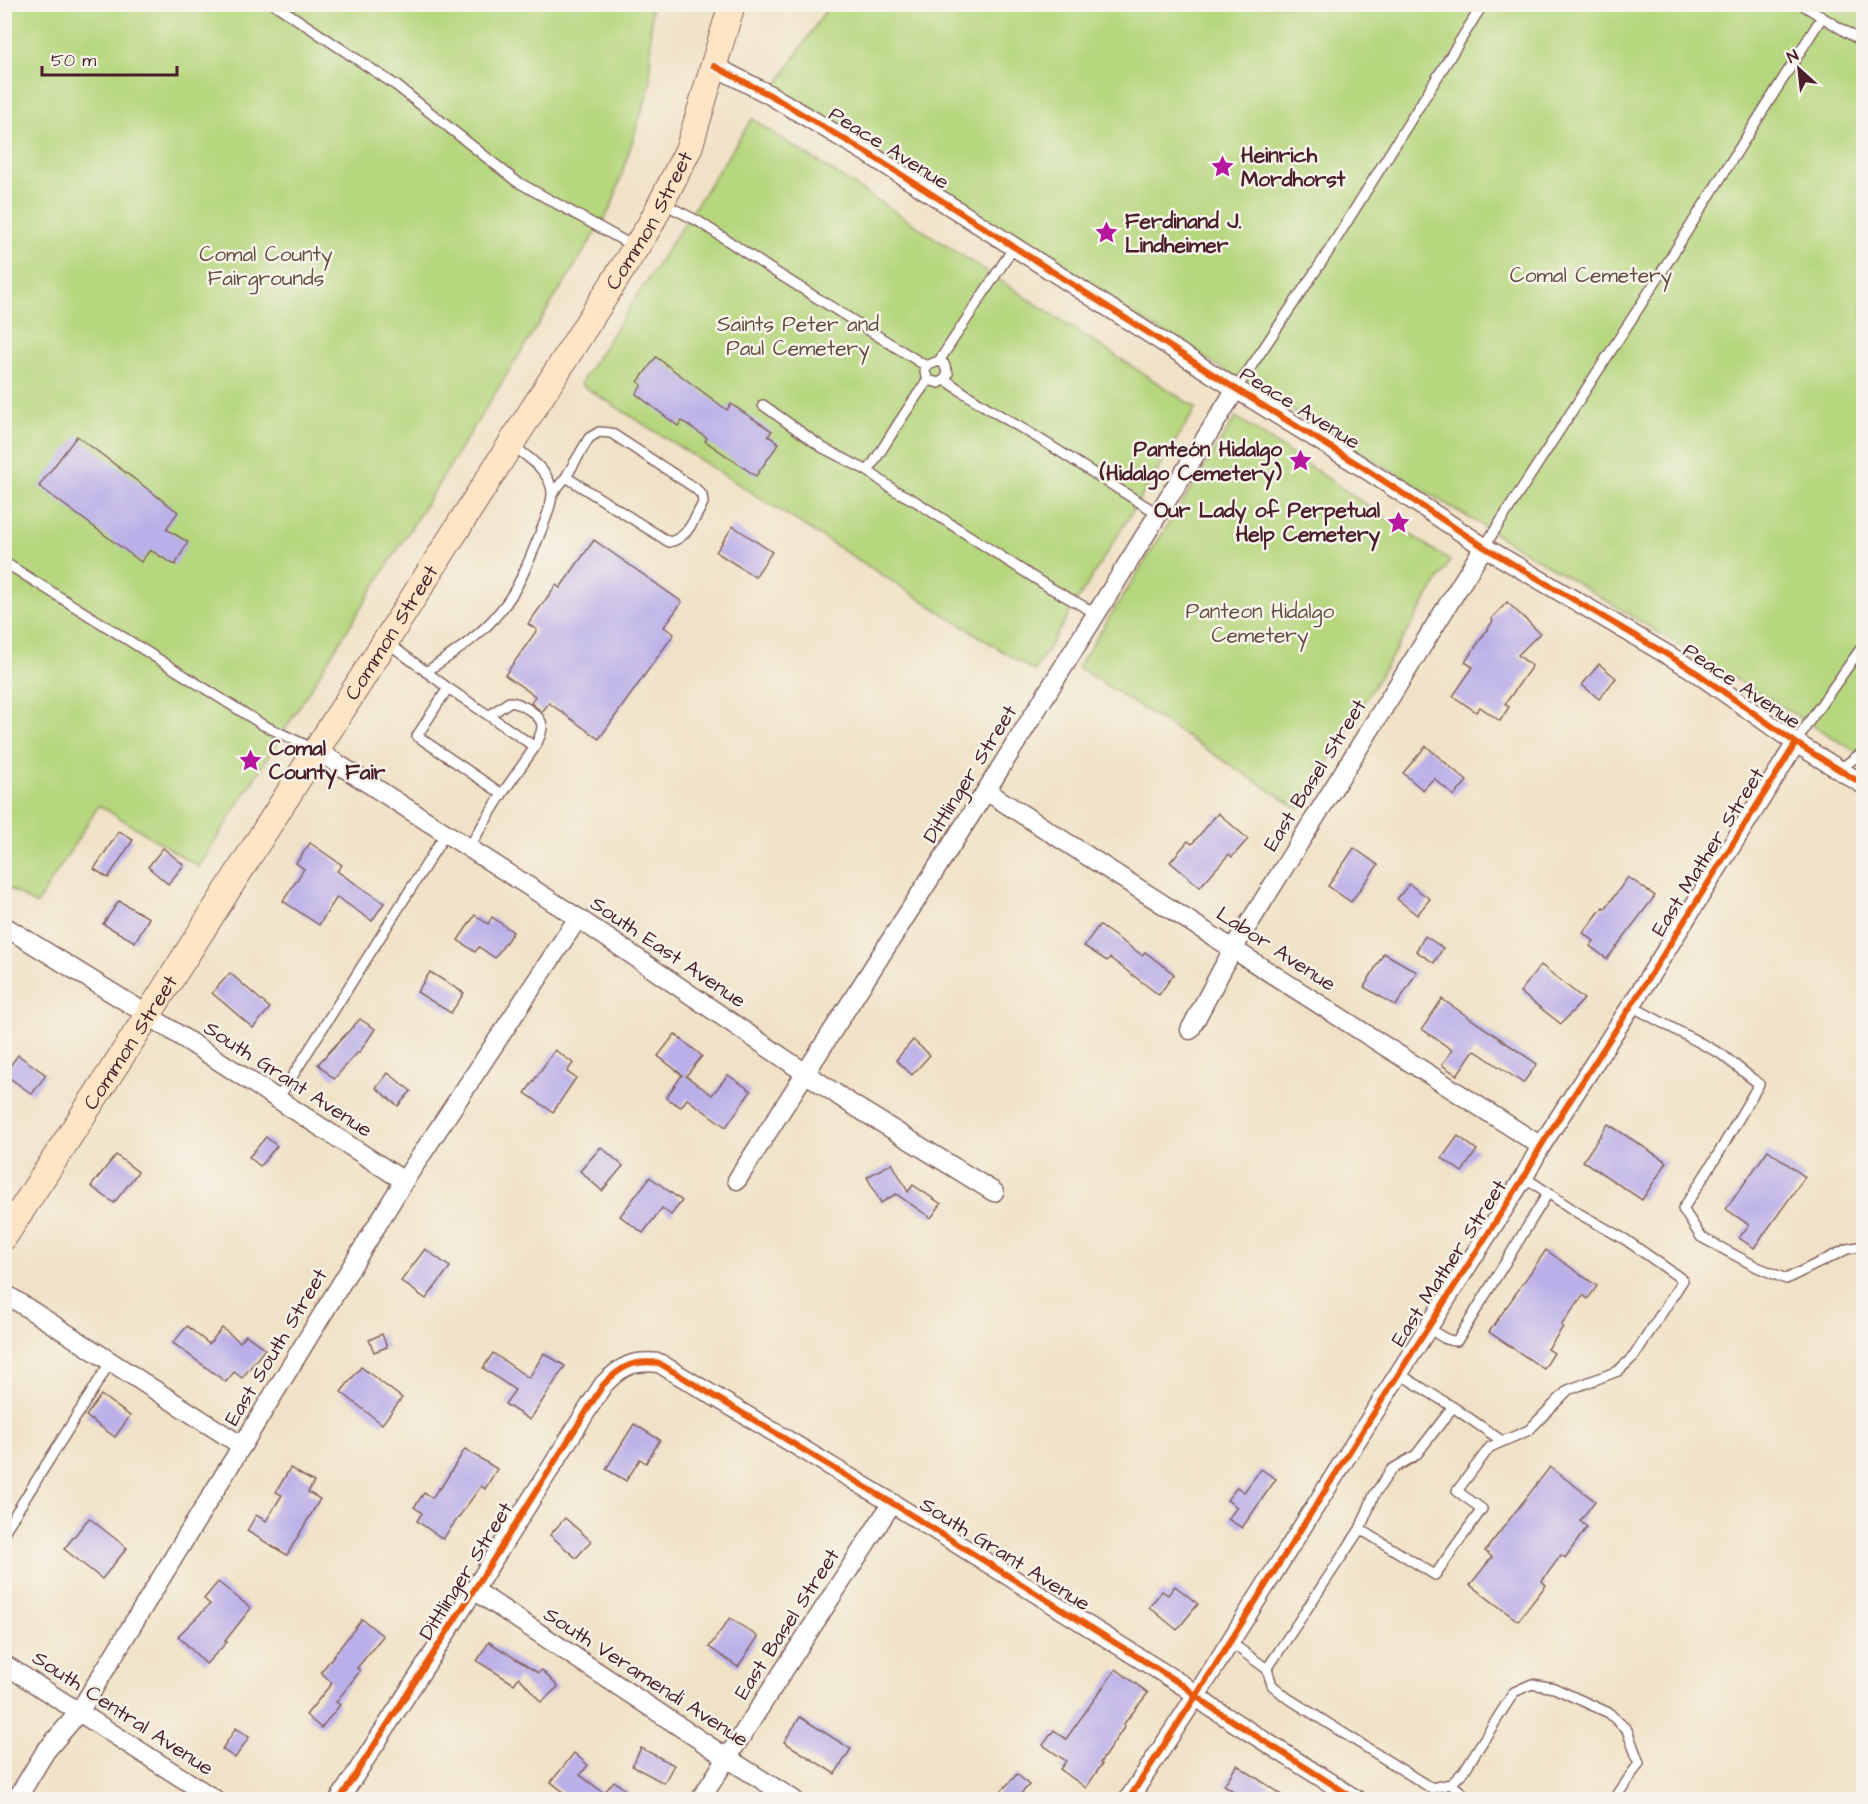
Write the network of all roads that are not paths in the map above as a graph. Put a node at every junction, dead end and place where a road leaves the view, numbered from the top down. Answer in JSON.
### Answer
{"nodes":[{"id":1,"x":274,"y":4,"type":"edge"},
{"id":2,"x":732,"y":4,"type":"edge"},
{"id":3,"x":1484,"y":4,"type":"edge"},
{"id":4,"x":1801,"y":4,"type":"edge"},
{"id":5,"x":1822,"y":17,"type":"junction"},
{"id":6,"x":1863,"y":43,"type":"edge"},
{"id":7,"x":714,"y":66,"type":"junction"},
{"id":8,"x":662,"y":203,"type":"junction"},
{"id":9,"x":636,"y":247,"type":"junction"},
{"id":10,"x":1014,"y":247,"type":"junction"},
{"id":11,"x":939,"y":361,"type":"junction"},
{"id":12,"x":926,"y":366,"type":"junction"},
{"id":13,"x":928,"y":380,"type":"junction"},
{"id":14,"x":945,"y":380,"type":"junction"},
{"id":15,"x":1236,"y":388,"type":"junction"},
{"id":16,"x":763,"y":405,"type":"dead end"},
{"id":17,"x":511,"y":444,"type":"junction"},
{"id":18,"x":868,"y":471,"type":"junction"},
{"id":19,"x":566,"y":477,"type":"junction"},
{"id":20,"x":552,"y":494,"type":"junction"},
{"id":21,"x":1159,"y":514,"type":"junction"},
{"id":22,"x":1484,"y":547,"type":"junction"},
{"id":23,"x":4,"y":562,"type":"edge"},
{"id":24,"x":1097,"y":614,"type":"junction"},
{"id":25,"x":386,"y":642,"type":"junction"},
{"id":26,"x":1863,"y":644,"type":"edge"},
{"id":27,"x":426,"y":672,"type":"junction"},
{"id":28,"x":448,"y":688,"type":"junction"},
{"id":29,"x":490,"y":715,"type":"junction"},
{"id":30,"x":1796,"y":743,"type":"junction"},
{"id":31,"x":535,"y":747,"type":"junction"},
{"id":32,"x":316,"y":750,"type":"junction"},
{"id":33,"x":1863,"y":751,"type":"edge"},
{"id":34,"x":1839,"y":770,"type":"junction"},
{"id":35,"x":1863,"y":785,"type":"edge"},
{"id":36,"x":986,"y":791,"type":"junction"},
{"id":37,"x":502,"y":794,"type":"junction"},
{"id":38,"x":446,"y":833,"type":"junction"},
{"id":39,"x":469,"y":847,"type":"junction"},
{"id":40,"x":578,"y":918,"type":"junction"},
{"id":41,"x":7,"y":932,"type":"edge"},
{"id":42,"x":1233,"y":949,"type":"junction"},
{"id":43,"x":1632,"y":1006,"type":"junction"},
{"id":44,"x":148,"y":1015,"type":"junction"},
{"id":45,"x":1190,"y":1030,"type":"dead end"},
{"id":46,"x":805,"y":1073,"type":"junction"},
{"id":47,"x":278,"y":1099,"type":"junction"},
{"id":48,"x":1541,"y":1146,"type":"junction"},
{"id":49,"x":1524,"y":1177,"type":"junction"},
{"id":50,"x":737,"y":1180,"type":"dead end"},
{"id":51,"x":404,"y":1181,"type":"junction"},
{"id":52,"x":994,"y":1192,"type":"dead end"},
{"id":53,"x":1548,"y":1193,"type":"junction"},
{"id":54,"x":4,"y":1237,"type":"edge"},
{"id":55,"x":1863,"y":1246,"type":"edge"},
{"id":56,"x":4,"y":1293,"type":"edge"},
{"id":57,"x":1428,"y":1327,"type":"junction"},
{"id":58,"x":111,"y":1361,"type":"junction"},
{"id":59,"x":627,"y":1365,"type":"joint"},
{"id":60,"x":1398,"y":1373,"type":"junction"},
{"id":61,"x":1453,"y":1407,"type":"junction"},
{"id":62,"x":1502,"y":1441,"type":"junction"},
{"id":63,"x":242,"y":1446,"type":"junction"},
{"id":64,"x":892,"y":1503,"type":"junction"},
{"id":65,"x":1360,"y":1529,"type":"junction"},
{"id":66,"x":4,"y":1532,"type":"edge"},
{"id":67,"x":474,"y":1590,"type":"junction"},
{"id":68,"x":1230,"y":1642,"type":"junction"},
{"id":69,"x":4,"y":1664,"type":"edge"},
{"id":70,"x":1267,"y":1669,"type":"junction"},
{"id":71,"x":1196,"y":1696,"type":"junction"},
{"id":72,"x":79,"y":1712,"type":"junction"},
{"id":73,"x":727,"y":1758,"type":"junction"},
{"id":74,"x":1451,"y":1784,"type":"junction"},
{"id":75,"x":16,"y":1800,"type":"edge"},
{"id":76,"x":216,"y":1800,"type":"edge"},
{"id":77,"x":339,"y":1800,"type":"edge"},
{"id":78,"x":700,"y":1800,"type":"edge"},
{"id":79,"x":794,"y":1800,"type":"edge"},
{"id":80,"x":1128,"y":1800,"type":"edge"},
{"id":81,"x":1357,"y":1800,"type":"edge"},
{"id":82,"x":1471,"y":1800,"type":"edge"},
{"id":83,"x":1614,"y":1800,"type":"edge"}],
"edges":[{"from":1,"to":9,"type":"lane"},
{"from":2,"to":7,"type":"main road","name":"Common Street"},
{"from":3,"to":15,"type":"lane"},
{"from":4,"to":5,"type":"lane"},
{"from":5,"to":6,"type":"lane"},
{"from":5,"to":22,"type":"lane"},
{"from":7,"to":8,"type":"main road","name":"Common Street"},
{"from":7,"to":10,"type":"street","name":"Peace Avenue"},
{"from":8,"to":9,"type":"main road","name":"Common Street"},
{"from":8,"to":12,"type":"lane"},
{"from":9,"to":17,"type":"main road","name":"Common Street"},
{"from":10,"to":11,"type":"lane"},
{"from":10,"to":15,"type":"street","name":"Peace Avenue"},
{"from":11,"to":12,"type":"lane"},
{"from":11,"to":14,"type":"lane"},
{"from":12,"to":13,"type":"lane"},
{"from":13,"to":14,"type":"lane"},
{"from":13,"to":18,"type":"lane"},
{"from":14,"to":21,"type":"lane"},
{"from":15,"to":21,"type":"street","name":"Dittlinger Street"},
{"from":15,"to":22,"type":"street","name":"Peace Avenue"},
{"from":16,"to":18,"type":"lane"},
{"from":17,"to":20,"type":"lane"},
{"from":17,"to":25,"type":"main road","name":"Common Street"},
{"from":18,"to":24,"type":"lane"},
{"from":19,"to":19,"type":"lane"},
{"from":19,"to":20,"type":"lane"},
{"from":20,"to":27,"type":"lane"},
{"from":21,"to":24,"type":"street","name":"Dittlinger Street"},
{"from":22,"to":30,"type":"street","name":"Peace Avenue"},
{"from":22,"to":42,"type":"street","name":"East Basel Street"},
{"from":23,"to":32,"type":"lane"},
{"from":24,"to":36,"type":"street","name":"Dittlinger Street"},
{"from":25,"to":27,"type":"lane"},
{"from":25,"to":32,"type":"main road","name":"Common Street"},
{"from":26,"to":30,"type":"lane"},
{"from":27,"to":28,"type":"lane"},
{"from":28,"to":29,"type":"lane"},
{"from":28,"to":37,"type":"lane"},
{"from":29,"to":31,"type":"lane"},
{"from":29,"to":31,"type":"lane"},
{"from":30,"to":34,"type":"street","name":"Peace Avenue"},
{"from":30,"to":43,"type":"street","name":"East Mather Street"},
{"from":31,"to":37,"type":"lane"},
{"from":32,"to":38,"type":"street","name":"South East Avenue"},
{"from":32,"to":44,"type":"main road","name":"Common Street"},
{"from":33,"to":34,"type":"lane"},
{"from":34,"to":35,"type":"street","name":"Peace Avenue"},
{"from":36,"to":42,"type":"street","name":"Labor Avenue"},
{"from":36,"to":46,"type":"street","name":"Dittlinger Street"},
{"from":37,"to":39,"type":"lane"},
{"from":38,"to":39,"type":"street","name":"South East Avenue"},
{"from":38,"to":47,"type":"lane"},
{"from":39,"to":40,"type":"street","name":"South East Avenue"},
{"from":40,"to":46,"type":"street","name":"South East Avenue"},
{"from":40,"to":51,"type":"street","name":"East South Street"},
{"from":41,"to":44,"type":"street","name":"South Grant Avenue"},
{"from":42,"to":45,"type":"street","name":"East Basel Street"},
{"from":42,"to":48,"type":"street","name":"Labor Avenue"},
{"from":43,"to":48,"type":"street","name":"East Mather Street"},
{"from":43,"to":55,"type":"lane"},
{"from":44,"to":47,"type":"street","name":"South Grant Avenue"},
{"from":44,"to":54,"type":"main road","name":"Common Street"},
{"from":46,"to":50,"type":"street","name":"Dittlinger Street"},
{"from":46,"to":52,"type":"street","name":"South East Avenue"},
{"from":47,"to":51,"type":"street","name":"South Grant Avenue"},
{"from":48,"to":49,"type":"street","name":"East Mather Street"},
{"from":49,"to":53,"type":"lane"},
{"from":49,"to":57,"type":"street","name":"East Mather Street"},
{"from":51,"to":63,"type":"street","name":"East South Street"},
{"from":53,"to":57,"type":"lane"},
{"from":53,"to":62,"type":"lane"},
{"from":56,"to":58,"type":"street"},
{"from":57,"to":60,"type":"street","name":"East Mather Street"},
{"from":58,"to":63,"type":"street"},
{"from":58,"to":66,"type":"lane"},
{"from":59,"to":64,"type":"street","name":"South Grant Avenue"},
{"from":59,"to":67,"type":"street","name":"Dittlinger Street"},
{"from":60,"to":61,"type":"lane"},
{"from":60,"to":68,"type":"street","name":"East Mather Street"},
{"from":61,"to":62,"type":"lane"},
{"from":61,"to":65,"type":"lane"},
{"from":62,"to":65,"type":"lane"},
{"from":63,"to":72,"type":"street","name":"East South Street"},
{"from":64,"to":71,"type":"street","name":"South Grant Avenue"},
{"from":64,"to":73,"type":"street","name":"East Basel Street"},
{"from":65,"to":70,"type":"lane"},
{"from":67,"to":73,"type":"street","name":"South Veramendi Avenue"},
{"from":67,"to":77,"type":"street","name":"Dittlinger Street"},
{"from":68,"to":70,"type":"lane"},
{"from":68,"to":71,"type":"street","name":"East Mather Street"},
{"from":69,"to":72,"type":"street","name":"South Central Avenue"},
{"from":70,"to":74,"type":"lane"},
{"from":71,"to":80,"type":"street","name":"East Mather Street"},
{"from":71,"to":81,"type":"street","name":"South Grant Avenue"},
{"from":72,"to":75,"type":"street","name":"East South Street"},
{"from":72,"to":76,"type":"street","name":"South Central Avenue"},
{"from":73,"to":78,"type":"street","name":"East Basel Street"},
{"from":73,"to":79,"type":"street","name":"South Veramendi Avenue"},
{"from":74,"to":82,"type":"lane"},
{"from":74,"to":83,"type":"lane"}]}
